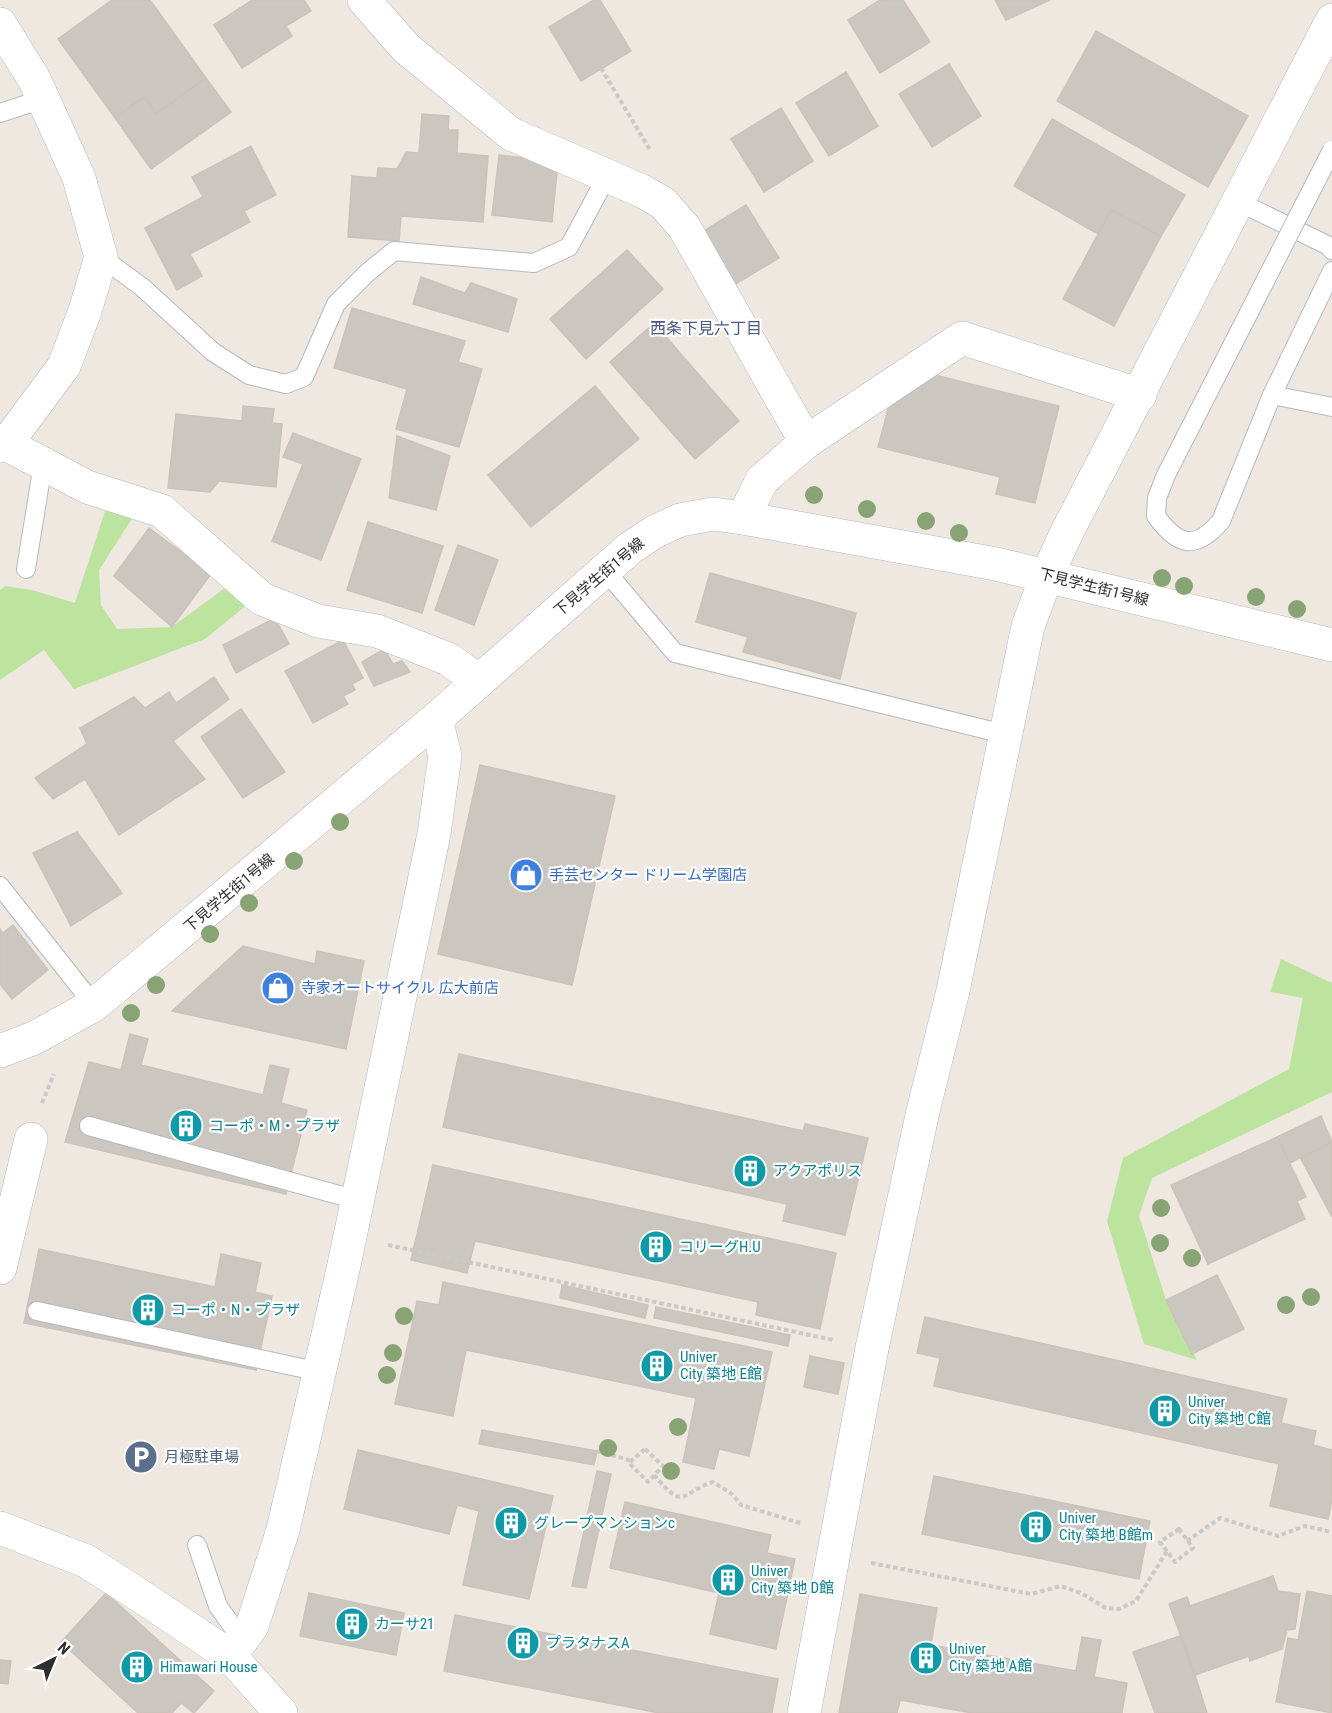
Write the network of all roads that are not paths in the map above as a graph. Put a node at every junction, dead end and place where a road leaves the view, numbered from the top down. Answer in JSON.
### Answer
{"nodes":[{"id":1,"x":364,"y":0,"type":"edge"},
{"id":2,"x":1332,"y":20,"type":"edge"},
{"id":3,"x":0,"y":24,"type":"edge"},
{"id":4,"x":43,"y":99,"type":"junction"},
{"id":5,"x":0,"y":113,"type":"edge"},
{"id":6,"x":1332,"y":150,"type":"edge"},
{"id":7,"x":608,"y":176,"type":"junction"},
{"id":8,"x":1239,"y":202,"type":"junction"},
{"id":9,"x":1332,"y":250,"type":"edge"},
{"id":10,"x":101,"y":257,"type":"junction"},
{"id":11,"x":1332,"y":271,"type":"edge"},
{"id":12,"x":1272,"y":394,"type":"junction"},
{"id":13,"x":1140,"y":395,"type":"junction"},
{"id":14,"x":1332,"y":407,"type":"edge"},
{"id":15,"x":806,"y":442,"type":"junction"},
{"id":16,"x":3,"y":445,"type":"edge"},
{"id":17,"x":43,"y":464,"type":"junction"},
{"id":18,"x":743,"y":518,"type":"junction"},
{"id":19,"x":26,"y":569,"type":"dead end"},
{"id":20,"x":603,"y":569,"type":"junction"},
{"id":21,"x":1047,"y":575,"type":"junction"},
{"id":22,"x":1332,"y":645,"type":"edge"},
{"id":23,"x":479,"y":681,"type":"junction"},
{"id":24,"x":436,"y":719,"type":"junction"},
{"id":25,"x":1004,"y":734,"type":"junction"},
{"id":26,"x":0,"y":886,"type":"edge"},
{"id":27,"x":94,"y":1005,"type":"junction"},
{"id":28,"x":0,"y":1052,"type":"edge"},
{"id":29,"x":35,"y":1125,"type":"road end"},
{"id":30,"x":89,"y":1126,"type":"dead end"},
{"id":31,"x":357,"y":1200,"type":"junction"},
{"id":32,"x":0,"y":1268,"type":"edge"},
{"id":33,"x":37,"y":1311,"type":"dead end"},
{"id":34,"x":320,"y":1372,"type":"junction"},
{"id":35,"x":0,"y":1528,"type":"edge"},
{"id":36,"x":196,"y":1545,"type":"dead end"},
{"id":37,"x":236,"y":1648,"type":"junction"},
{"id":38,"x":281,"y":1713,"type":"edge"},
{"id":39,"x":804,"y":1713,"type":"edge"}],
"edges":[{"from":1,"to":7,"type":"street"},
{"from":2,"to":8,"type":"street"},
{"from":3,"to":4,"type":"street"},
{"from":4,"to":5,"type":"lane"},
{"from":4,"to":10,"type":"street"},
{"from":6,"to":12,"type":"lane","bridge":true},
{"from":7,"to":10,"type":"lane"},
{"from":7,"to":15,"type":"street"},
{"from":8,"to":9,"type":"lane"},
{"from":8,"to":13,"type":"street"},
{"from":10,"to":16,"type":"street"},
{"from":11,"to":12,"type":"lane"},
{"from":12,"to":14,"type":"lane"},
{"from":13,"to":15,"type":"street"},
{"from":13,"to":21,"type":"street"},
{"from":15,"to":18,"type":"street"},
{"from":16,"to":17,"type":"street"},
{"from":17,"to":19,"type":"lane"},
{"from":17,"to":23,"type":"street"},
{"from":18,"to":20,"type":"street","name":"下見学生街1号線"},
{"from":18,"to":21,"type":"street","name":"下見学生街1号線"},
{"from":20,"to":23,"type":"street","name":"下見学生街1号線"},
{"from":20,"to":25,"type":"lane"},
{"from":21,"to":22,"type":"street","name":"下見学生街1号線"},
{"from":21,"to":25,"type":"street"},
{"from":23,"to":24,"type":"street","name":"下見学生街1号線"},
{"from":24,"to":27,"type":"street","name":"下見学生街1号線"},
{"from":24,"to":31,"type":"street"},
{"from":25,"to":39,"type":"street"},
{"from":26,"to":27,"type":"lane"},
{"from":27,"to":28,"type":"street","name":"下見学生街1号線"},
{"from":29,"to":32,"type":"street"},
{"from":30,"to":31,"type":"lane"},
{"from":31,"to":34,"type":"street"},
{"from":33,"to":34,"type":"lane"},
{"from":34,"to":37,"type":"street"},
{"from":35,"to":37,"type":"street"},
{"from":36,"to":37,"type":"lane"},
{"from":37,"to":38,"type":"street"}]}
